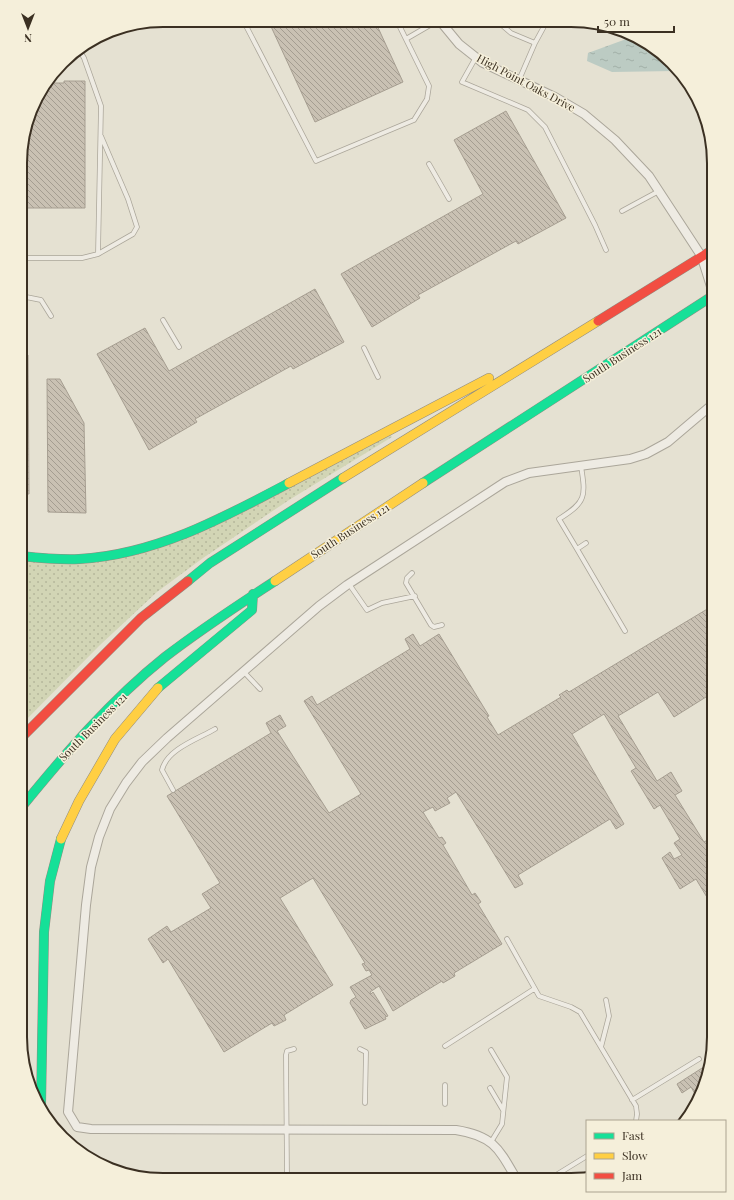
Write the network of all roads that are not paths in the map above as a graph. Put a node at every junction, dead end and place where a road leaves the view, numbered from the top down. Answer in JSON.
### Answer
{"nodes":[{"id":1,"x":247,"y":27,"type":"edge"},
{"id":2,"x":400,"y":27,"type":"edge"},
{"id":3,"x":428,"y":27,"type":"edge"},
{"id":4,"x":444,"y":27,"type":"edge"},
{"id":5,"x":505,"y":27,"type":"edge"},
{"id":6,"x":544,"y":27,"type":"edge"},
{"id":7,"x":406,"y":39,"type":"junction"},
{"id":8,"x":535,"y":43,"type":"junction"},
{"id":9,"x":82,"y":54,"type":"edge"},
{"id":10,"x":476,"y":57,"type":"junction"},
{"id":11,"x":518,"y":81,"type":"junction"},
{"id":12,"x":100,"y":134,"type":"junction"},
{"id":13,"x":429,"y":164,"type":"dead end"},
{"id":14,"x":659,"y":191,"type":"junction"},
{"id":15,"x":449,"y":199,"type":"dead end"},
{"id":16,"x":622,"y":211,"type":"dead end"},
{"id":17,"x":606,"y":250,"type":"dead end"},
{"id":18,"x":98,"y":254,"type":"junction"},
{"id":19,"x":707,"y":254,"type":"edge"},
{"id":20,"x":702,"y":257,"type":"junction"},
{"id":21,"x":27,"y":258,"type":"edge"},
{"id":22,"x":707,"y":262,"type":"edge"},
{"id":23,"x":707,"y":273,"type":"edge"},
{"id":24,"x":27,"y":297,"type":"edge"},
{"id":25,"x":707,"y":300,"type":"edge"},
{"id":26,"x":51,"y":316,"type":"dead end"},
{"id":27,"x":163,"y":320,"type":"dead end"},
{"id":28,"x":572,"y":336,"type":"junction"},
{"id":29,"x":179,"y":347,"type":"dead end"},
{"id":30,"x":364,"y":348,"type":"dead end"},
{"id":31,"x":378,"y":377,"type":"dead end"},
{"id":32,"x":707,"y":409,"type":"edge"},
{"id":33,"x":581,"y":466,"type":"junction"},
{"id":34,"x":586,"y":543,"type":"dead end"},
{"id":35,"x":577,"y":549,"type":"junction"},
{"id":36,"x":27,"y":557,"type":"edge"},
{"id":37,"x":412,"y":573,"type":"dead end"},
{"id":38,"x":349,"y":584,"type":"junction"},
{"id":39,"x":253,"y":594,"type":"junction"},
{"id":40,"x":415,"y":596,"type":"junction"},
{"id":41,"x":442,"y":625,"type":"dead end"},
{"id":42,"x":625,"y":631,"type":"dead end"},
{"id":43,"x":243,"y":671,"type":"junction"},
{"id":44,"x":260,"y":689,"type":"dead end"},
{"id":45,"x":215,"y":728,"type":"dead end"},
{"id":46,"x":27,"y":731,"type":"edge"},
{"id":47,"x":173,"y":790,"type":"dead end"},
{"id":48,"x":27,"y":800,"type":"edge"},
{"id":49,"x":507,"y":939,"type":"dead end"},
{"id":50,"x":534,"y":989,"type":"junction"},
{"id":51,"x":606,"y":1000,"type":"dead end"},
{"id":52,"x":42,"y":1023,"type":"junction"},
{"id":53,"x":444,"y":1046,"type":"dead end"},
{"id":54,"x":601,"y":1047,"type":"junction"},
{"id":55,"x":294,"y":1049,"type":"dead end"},
{"id":56,"x":360,"y":1049,"type":"dead end"},
{"id":57,"x":491,"y":1050,"type":"dead end"},
{"id":58,"x":699,"y":1060,"type":"dead end"},
{"id":59,"x":35,"y":1082,"type":"edge"},
{"id":60,"x":445,"y":1085,"type":"dead end"},
{"id":61,"x":490,"y":1088,"type":"dead end"},
{"id":62,"x":41,"y":1097,"type":"edge"},
{"id":63,"x":632,"y":1100,"type":"junction"},
{"id":64,"x":365,"y":1103,"type":"dead end"},
{"id":65,"x":445,"y":1104,"type":"dead end"},
{"id":66,"x":504,"y":1110,"type":"junction"},
{"id":67,"x":636,"y":1120,"type":"edge"},
{"id":68,"x":286,"y":1130,"type":"junction"},
{"id":69,"x":491,"y":1142,"type":"junction"},
{"id":70,"x":586,"y":1157,"type":"edge"},
{"id":71,"x":286,"y":1173,"type":"edge"},
{"id":72,"x":513,"y":1173,"type":"edge"},
{"id":73,"x":559,"y":1173,"type":"edge"}],
"edges":[{"from":1,"to":7,"type":"lane"},
{"from":2,"to":7,"type":"lane"},
{"from":3,"to":7,"type":"lane"},
{"from":4,"to":10,"type":"street","name":"High Point Oaks Drive"},
{"from":5,"to":8,"type":"lane"},
{"from":6,"to":8,"type":"lane"},
{"from":8,"to":11,"type":"lane"},
{"from":9,"to":12,"type":"lane"},
{"from":10,"to":11,"type":"street","name":"High Point Oaks Drive"},
{"from":10,"to":17,"type":"lane"},
{"from":11,"to":14,"type":"street","name":"High Point Oaks Drive"},
{"from":12,"to":18,"type":"lane"},
{"from":12,"to":18,"type":"lane"},
{"from":13,"to":15,"type":"lane"},
{"from":14,"to":16,"type":"lane"},
{"from":14,"to":20,"type":"street","name":"High Point Oaks Drive"},
{"from":18,"to":21,"type":"lane"},
{"from":19,"to":20,"type":"main road"},
{"from":20,"to":22,"type":"street","name":"High Point Oaks Drive"},
{"from":20,"to":23,"type":"street","name":"High Point Oaks Drive"},
{"from":20,"to":28,"type":"main road"},
{"from":24,"to":26,"type":"lane"},
{"from":25,"to":39,"type":"main road","name":"South Business 121"},
{"from":27,"to":29,"type":"lane"},
{"from":28,"to":36,"type":"main road"},
{"from":28,"to":46,"type":"main road"},
{"from":30,"to":31,"type":"lane"},
{"from":32,"to":33,"type":"street"},
{"from":33,"to":35,"type":"lane"},
{"from":33,"to":38,"type":"street"},
{"from":34,"to":35,"type":"lane"},
{"from":35,"to":42,"type":"lane"},
{"from":37,"to":40,"type":"lane"},
{"from":38,"to":40,"type":"lane"},
{"from":38,"to":43,"type":"street"},
{"from":39,"to":48,"type":"main road","name":"South Business 121"},
{"from":39,"to":52,"type":"main road"},
{"from":40,"to":41,"type":"lane"},
{"from":43,"to":44,"type":"lane"},
{"from":43,"to":68,"type":"street"},
{"from":45,"to":47,"type":"lane"},
{"from":49,"to":50,"type":"lane"},
{"from":50,"to":53,"type":"lane"},
{"from":50,"to":54,"type":"lane"},
{"from":51,"to":54,"type":"lane"},
{"from":52,"to":59,"type":"main road"},
{"from":52,"to":62,"type":"main road"},
{"from":54,"to":63,"type":"lane"},
{"from":55,"to":68,"type":"lane"},
{"from":56,"to":64,"type":"lane"},
{"from":57,"to":66,"type":"lane"},
{"from":58,"to":63,"type":"lane"},
{"from":60,"to":65,"type":"lane"},
{"from":61,"to":66,"type":"lane"},
{"from":63,"to":67,"type":"lane"},
{"from":66,"to":69,"type":"lane"},
{"from":68,"to":69,"type":"street"},
{"from":68,"to":71,"type":"lane"},
{"from":69,"to":72,"type":"street"},
{"from":70,"to":73,"type":"lane"}]}
